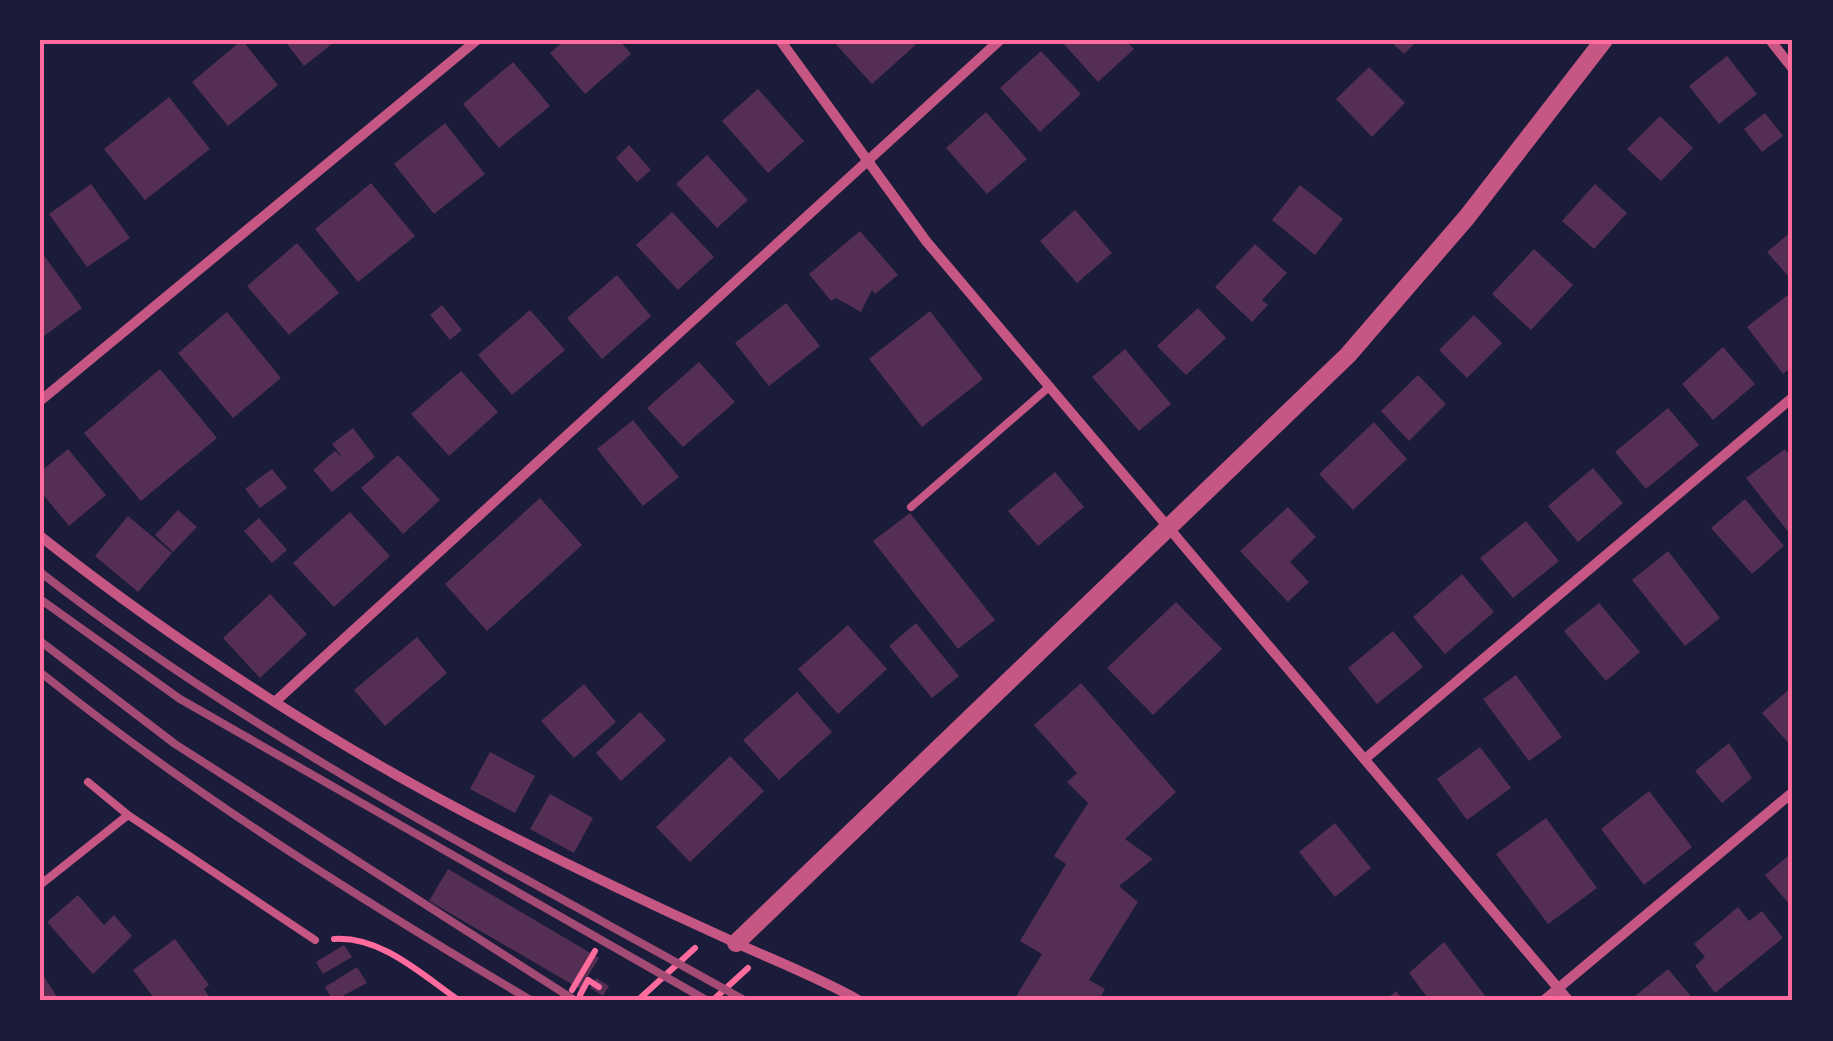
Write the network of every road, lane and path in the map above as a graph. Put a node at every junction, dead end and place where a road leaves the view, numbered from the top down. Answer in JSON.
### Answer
{"nodes":[{"id":1,"x":477,"y":40,"type":"edge"},
{"id":2,"x":780,"y":40,"type":"edge"},
{"id":3,"x":1000,"y":40,"type":"edge"},
{"id":4,"x":1604,"y":40,"type":"edge"},
{"id":5,"x":1770,"y":40,"type":"edge"},
{"id":6,"x":1793,"y":69,"type":"edge"},
{"id":7,"x":866,"y":163,"type":"junction"},
{"id":8,"x":1049,"y":387,"type":"junction"},
{"id":9,"x":1793,"y":398,"type":"edge"},
{"id":10,"x":40,"y":401,"type":"edge"},
{"id":11,"x":911,"y":507,"type":"dead end"},
{"id":12,"x":1169,"y":530,"type":"junction"},
{"id":13,"x":40,"y":536,"type":"edge"},
{"id":14,"x":277,"y":700,"type":"junction"},
{"id":15,"x":1366,"y":758,"type":"junction"},
{"id":16,"x":88,"y":782,"type":"dead end"},
{"id":17,"x":1793,"y":792,"type":"edge"},
{"id":18,"x":128,"y":816,"type":"junction"},
{"id":19,"x":40,"y":885,"type":"edge"},
{"id":20,"x":712,"y":932,"type":"junction"},
{"id":21,"x":315,"y":940,"type":"joint"},
{"id":22,"x":736,"y":943,"type":"junction"},
{"id":23,"x":595,"y":951,"type":"dead end"},
{"id":24,"x":763,"y":954,"type":"junction"},
{"id":25,"x":599,"y":987,"type":"dead end"},
{"id":26,"x":1558,"y":988,"type":"junction"},
{"id":27,"x":572,"y":990,"type":"dead end"},
{"id":28,"x":580,"y":995,"type":"dead end"},
{"id":29,"x":460,"y":1001,"type":"edge"},
{"id":30,"x":637,"y":1001,"type":"edge"},
{"id":31,"x":712,"y":1001,"type":"edge"},
{"id":32,"x":860,"y":1001,"type":"edge"},
{"id":33,"x":1543,"y":1001,"type":"edge"},
{"id":34,"x":1569,"y":1001,"type":"edge"}],
"edges":[{"from":1,"to":10,"type":"street"},
{"from":2,"to":7,"type":"street"},
{"from":3,"to":7,"type":"street"},
{"from":4,"to":12,"type":"street"},
{"from":5,"to":6,"type":"street"},
{"from":7,"to":8,"type":"street"},
{"from":7,"to":14,"type":"street"},
{"from":8,"to":11,"type":"lane"},
{"from":8,"to":12,"type":"street"},
{"from":9,"to":15,"type":"street"},
{"from":12,"to":15,"type":"street"},
{"from":12,"to":22,"type":"street"},
{"from":13,"to":14,"type":"street"},
{"from":14,"to":20,"type":"street"},
{"from":15,"to":26,"type":"street"},
{"from":16,"to":18,"type":"lane"},
{"from":17,"to":26,"type":"street"},
{"from":18,"to":19,"type":"lane"},
{"from":18,"to":21,"type":"lane"},
{"from":20,"to":22,"type":"street"},
{"from":20,"to":30,"type":"path"},
{"from":21,"to":29,"type":"path"},
{"from":22,"to":24,"type":"street"},
{"from":23,"to":27,"type":"path"},
{"from":24,"to":31,"type":"path"},
{"from":24,"to":32,"type":"street"},
{"from":25,"to":28,"type":"path"},
{"from":26,"to":33,"type":"street"},
{"from":26,"to":34,"type":"street"}]}
